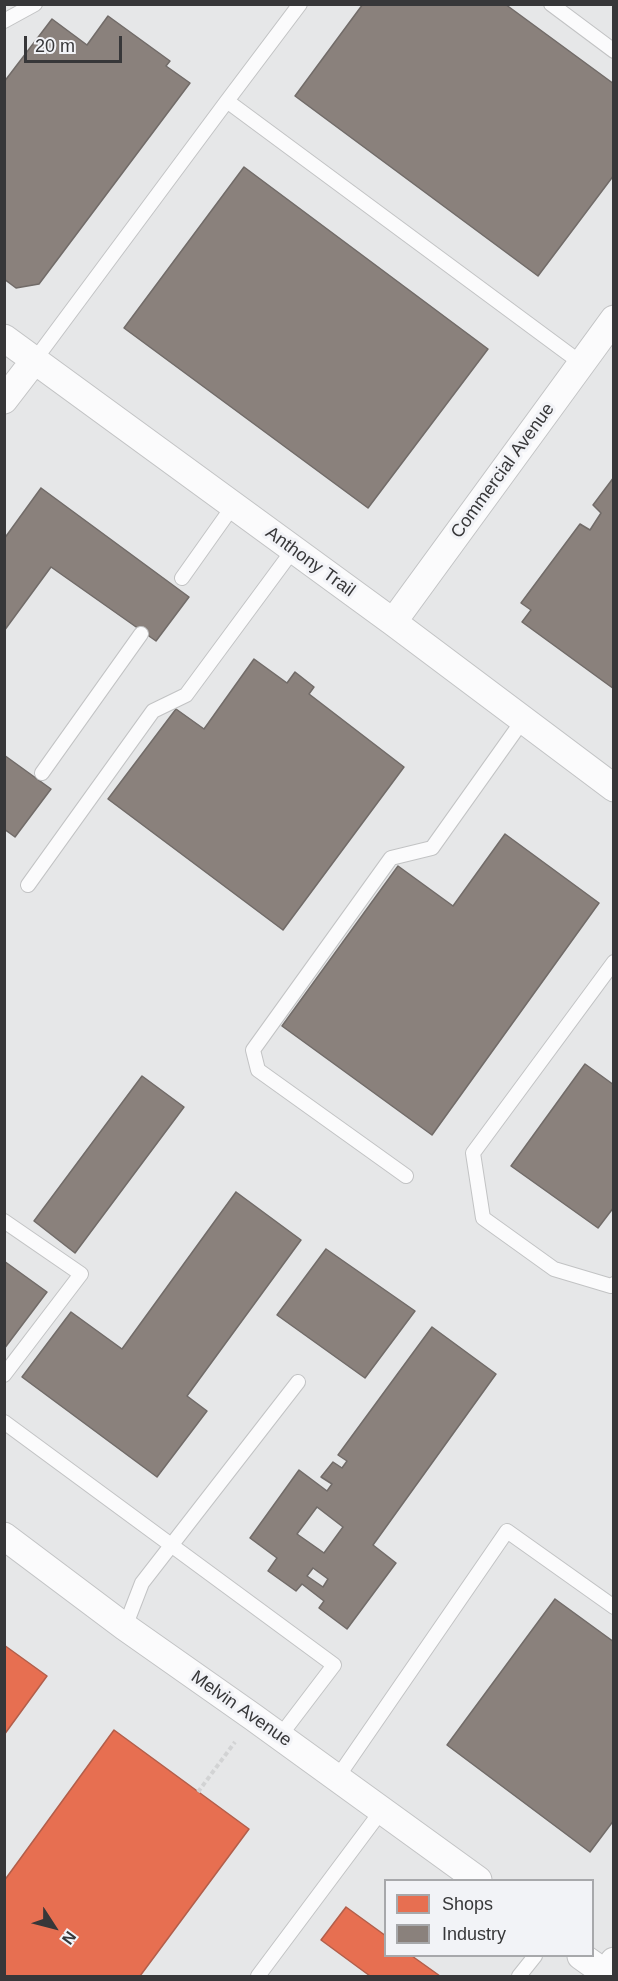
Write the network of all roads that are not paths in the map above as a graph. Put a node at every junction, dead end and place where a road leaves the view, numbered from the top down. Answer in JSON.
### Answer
{"nodes":[{"id":1,"x":35,"y":4,"type":"edge"},
{"id":2,"x":300,"y":4,"type":"edge"},
{"id":3,"x":551,"y":4,"type":"edge"},
{"id":4,"x":4,"y":21,"type":"edge"},
{"id":5,"x":614,"y":51,"type":"edge"},
{"id":6,"x":227,"y":101,"type":"junction"},
{"id":7,"x":614,"y":319,"type":"edge"},
{"id":8,"x":4,"y":338,"type":"edge"},
{"id":9,"x":34,"y":361,"type":"junction"},
{"id":10,"x":581,"y":363,"type":"junction"},
{"id":11,"x":4,"y":400,"type":"edge"},
{"id":12,"x":233,"y":506,"type":"junction"},
{"id":13,"x":293,"y":550,"type":"junction"},
{"id":14,"x":182,"y":578,"type":"dead end"},
{"id":15,"x":393,"y":622,"type":"junction"},
{"id":16,"x":141,"y":634,"type":"dead end"},
{"id":17,"x":523,"y":720,"type":"junction"},
{"id":18,"x":42,"y":773,"type":"dead end"},
{"id":19,"x":614,"y":788,"type":"edge"},
{"id":20,"x":28,"y":885,"type":"dead end"},
{"id":21,"x":614,"y":962,"type":"edge"},
{"id":22,"x":406,"y":1176,"type":"dead end"},
{"id":23,"x":4,"y":1221,"type":"edge"},
{"id":24,"x":614,"y":1284,"type":"edge"},
{"id":25,"x":4,"y":1375,"type":"edge"},
{"id":26,"x":298,"y":1382,"type":"dead end"},
{"id":27,"x":4,"y":1422,"type":"edge"},
{"id":28,"x":4,"y":1536,"type":"edge"},
{"id":29,"x":171,"y":1544,"type":"junction"},
{"id":30,"x":614,"y":1607,"type":"edge"},
{"id":31,"x":125,"y":1627,"type":"junction"},
{"id":32,"x":280,"y":1736,"type":"junction"},
{"id":33,"x":337,"y":1778,"type":"junction"},
{"id":34,"x":382,"y":1810,"type":"junction"},
{"id":35,"x":475,"y":1879,"type":"edge"},
{"id":36,"x":534,"y":1957,"type":"edge"},
{"id":37,"x":584,"y":1957,"type":"edge"},
{"id":38,"x":609,"y":1967,"type":"edge"},
{"id":39,"x":258,"y":1977,"type":"edge"},
{"id":40,"x":519,"y":1977,"type":"edge"}],
"edges":[{"from":1,"to":4,"type":"lane"},
{"from":2,"to":6,"type":"lane"},
{"from":3,"to":5,"type":"lane"},
{"from":6,"to":9,"type":"lane"},
{"from":6,"to":10,"type":"lane"},
{"from":7,"to":10,"type":"street","name":"Commercial Avenue"},
{"from":8,"to":9,"type":"street","name":"Anthony Trail"},
{"from":9,"to":11,"type":"street"},
{"from":9,"to":12,"type":"street","name":"Anthony Trail"},
{"from":10,"to":15,"type":"street","name":"Commercial Avenue"},
{"from":12,"to":13,"type":"street","name":"Anthony Trail"},
{"from":12,"to":14,"type":"lane"},
{"from":13,"to":15,"type":"street","name":"Anthony Trail"},
{"from":13,"to":20,"type":"lane"},
{"from":15,"to":17,"type":"street","name":"Anthony Trail"},
{"from":16,"to":18,"type":"lane"},
{"from":17,"to":19,"type":"street","name":"Anthony Trail"},
{"from":17,"to":22,"type":"lane"},
{"from":21,"to":24,"type":"lane"},
{"from":23,"to":25,"type":"lane"},
{"from":26,"to":29,"type":"lane"},
{"from":27,"to":29,"type":"lane"},
{"from":28,"to":31,"type":"street","name":"Melvin Avenue"},
{"from":29,"to":31,"type":"lane"},
{"from":29,"to":32,"type":"lane"},
{"from":30,"to":33,"type":"lane"},
{"from":31,"to":32,"type":"street","name":"Melvin Avenue"},
{"from":32,"to":33,"type":"street","name":"Melvin Avenue"},
{"from":33,"to":34,"type":"street","name":"Melvin Avenue"},
{"from":34,"to":35,"type":"street","name":"Melvin Avenue"},
{"from":34,"to":39,"type":"lane"},
{"from":36,"to":40,"type":"lane"},
{"from":37,"to":38,"type":"street"}]}
